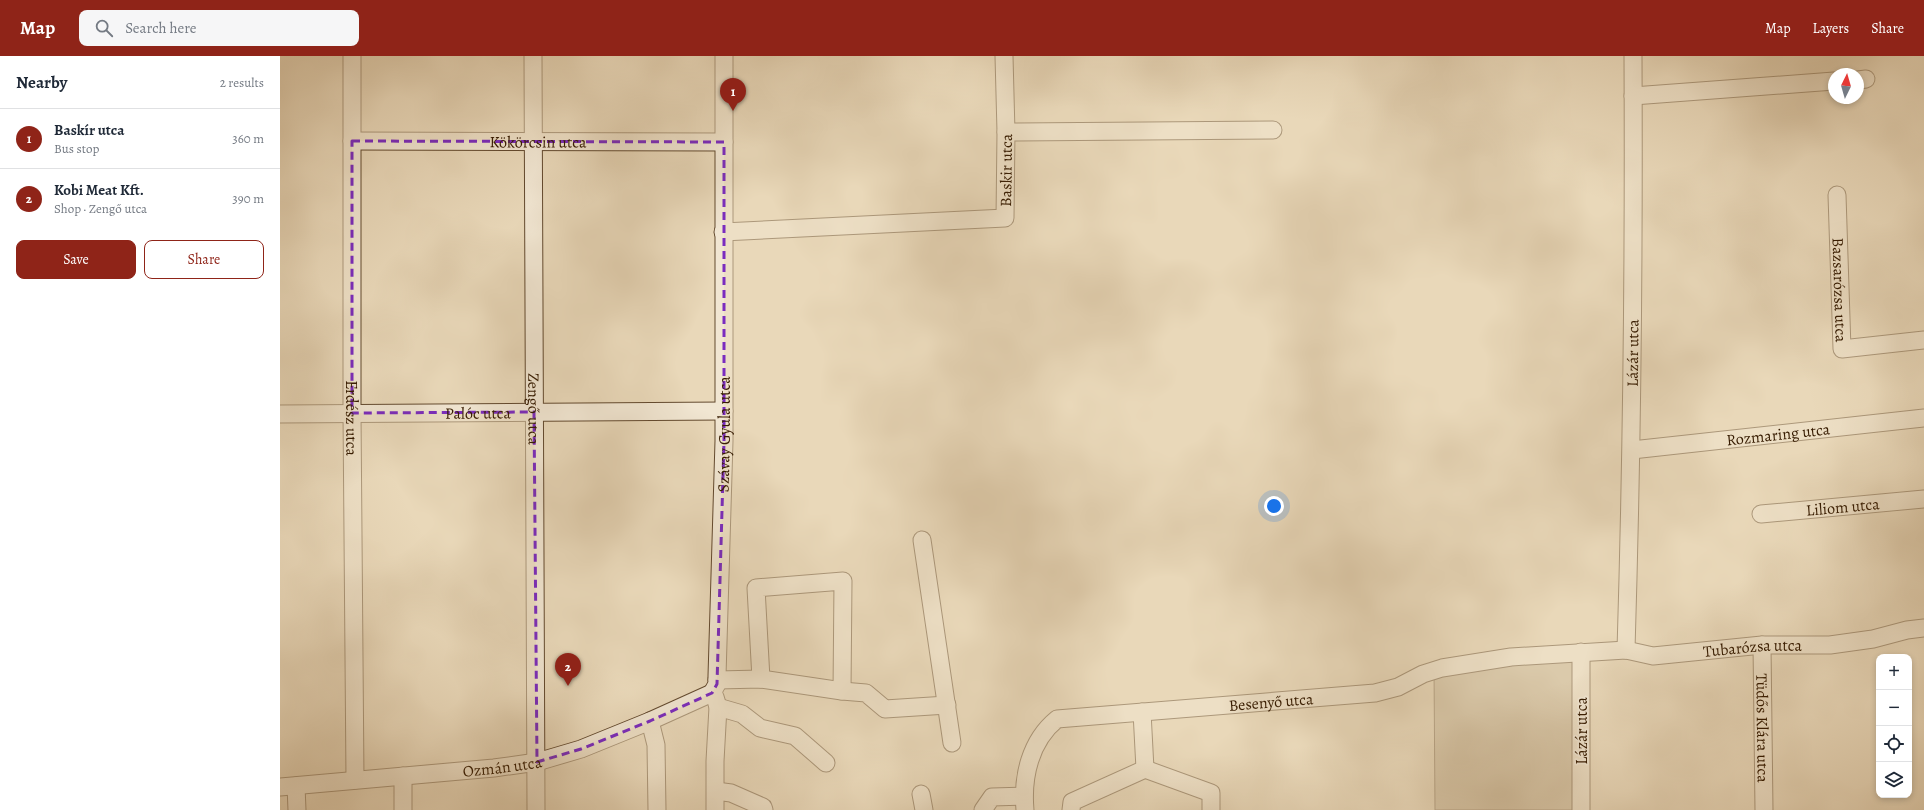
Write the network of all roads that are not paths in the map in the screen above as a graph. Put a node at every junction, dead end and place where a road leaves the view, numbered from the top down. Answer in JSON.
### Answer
{"nodes":[{"id":1,"x":352,"y":56,"type":"edge"},
{"id":2,"x":533,"y":56,"type":"edge"},
{"id":3,"x":724,"y":56,"type":"edge"},
{"id":4,"x":1004,"y":56,"type":"edge"},
{"id":5,"x":1632,"y":56,"type":"edge"},
{"id":6,"x":1828,"y":82,"type":"edge"},
{"id":7,"x":1633,"y":96,"type":"junction"},
{"id":8,"x":1273,"y":130,"type":"dead end"},
{"id":9,"x":1006,"y":132,"type":"junction"},
{"id":10,"x":352,"y":141,"type":"junction"},
{"id":11,"x":533,"y":141,"type":"junction"},
{"id":12,"x":724,"y":142,"type":"junction"},
{"id":13,"x":1837,"y":196,"type":"dead end"},
{"id":14,"x":723,"y":232,"type":"junction"},
{"id":15,"x":1924,"y":340,"type":"edge"},
{"id":16,"x":724,"y":411,"type":"junction"},
{"id":17,"x":534,"y":412,"type":"junction"},
{"id":18,"x":352,"y":413,"type":"junction"},
{"id":19,"x":280,"y":414,"type":"edge"},
{"id":20,"x":1924,"y":418,"type":"edge"},
{"id":21,"x":1632,"y":450,"type":"junction"},
{"id":22,"x":1924,"y":499,"type":"edge"},
{"id":23,"x":1761,"y":514,"type":"dead end"},
{"id":24,"x":922,"y":540,"type":"dead end"},
{"id":25,"x":1924,"y":628,"type":"edge"},
{"id":26,"x":1762,"y":645,"type":"junction"},
{"id":27,"x":1626,"y":650,"type":"junction"},
{"id":28,"x":1581,"y":652,"type":"junction"},
{"id":29,"x":760,"y":679,"type":"junction"},
{"id":30,"x":842,"y":691,"type":"junction"},
{"id":31,"x":716,"y":693,"type":"junction"},
{"id":32,"x":946,"y":705,"type":"junction"},
{"id":33,"x":1142,"y":712,"type":"junction"},
{"id":34,"x":650,"y":722,"type":"junction"},
{"id":35,"x":952,"y":743,"type":"dead end"},
{"id":36,"x":537,"y":762,"type":"junction"},
{"id":37,"x":826,"y":763,"type":"dead end"},
{"id":38,"x":1145,"y":770,"type":"junction"},
{"id":39,"x":403,"y":776,"type":"junction"},
{"id":40,"x":355,"y":780,"type":"junction"},
{"id":41,"x":288,"y":787,"type":"edge"},
{"id":42,"x":716,"y":791,"type":"junction"},
{"id":43,"x":1024,"y":803,"type":"edge"},
{"id":44,"x":297,"y":810,"type":"edge"},
{"id":45,"x":403,"y":810,"type":"edge"},
{"id":46,"x":536,"y":810,"type":"edge"},
{"id":47,"x":657,"y":810,"type":"edge"},
{"id":48,"x":715,"y":810,"type":"edge"},
{"id":49,"x":764,"y":810,"type":"edge"},
{"id":50,"x":983,"y":810,"type":"edge"},
{"id":51,"x":1072,"y":810,"type":"edge"},
{"id":52,"x":1211,"y":810,"type":"edge"},
{"id":53,"x":1581,"y":810,"type":"edge"},
{"id":54,"x":1764,"y":810,"type":"edge"}],
"edges":[{"from":1,"to":10,"type":"street","name":"Erdész utca"},
{"from":2,"to":11,"type":"street","name":"Zengő utca"},
{"from":3,"to":12,"type":"street","name":"Szávay Gyula utca"},
{"from":4,"to":9,"type":"street"},
{"from":5,"to":7,"type":"street","name":"Lázár utca"},
{"from":6,"to":7,"type":"street"},
{"from":7,"to":21,"type":"street","name":"Lázár utca"},
{"from":8,"to":9,"type":"street","name":"Baskir utca"},
{"from":9,"to":14,"type":"street","name":"Baskir utca"},
{"from":10,"to":11,"type":"street","name":"Kökörcsin utca"},
{"from":10,"to":18,"type":"street","name":"Erdész utca"},
{"from":11,"to":12,"type":"street","name":"Kökörcsin utca"},
{"from":11,"to":17,"type":"street","name":"Zengő utca"},
{"from":12,"to":14,"type":"street","name":"Szávay Gyula utca"},
{"from":13,"to":15,"type":"street","name":"Bazsarózsa utca"},
{"from":14,"to":16,"type":"street","name":"Szávay Gyula utca"},
{"from":16,"to":17,"type":"street","name":"Palóc utca"},
{"from":16,"to":31,"type":"street","name":"Szávay Gyula utca"},
{"from":17,"to":18,"type":"street","name":"Palóc utca"},
{"from":17,"to":36,"type":"street","name":"Zengő utca"},
{"from":18,"to":19,"type":"street","name":"Palóc utca"},
{"from":18,"to":40,"type":"street","name":"Erdész utca"},
{"from":20,"to":21,"type":"street","name":"Rozmaring utca"},
{"from":21,"to":27,"type":"street","name":"Lázár utca"},
{"from":22,"to":23,"type":"street","name":"Liliom utca"},
{"from":24,"to":32,"type":"street"},
{"from":25,"to":26,"type":"street","name":"Tubarózsa utca"},
{"from":26,"to":27,"type":"street","name":"Tubarózsa utca"},
{"from":26,"to":54,"type":"street","name":"Tüdős Klára utca"},
{"from":27,"to":28,"type":"street","name":"Tubarózsa utca"},
{"from":28,"to":33,"type":"street","name":"Besenyő utca"},
{"from":28,"to":53,"type":"street","name":"Lázár utca"},
{"from":29,"to":30,"type":"street"},
{"from":29,"to":30,"type":"street"},
{"from":29,"to":31,"type":"street"},
{"from":30,"to":32,"type":"street"},
{"from":31,"to":34,"type":"street","name":"Ozmán utca"},
{"from":31,"to":37,"type":"street"},
{"from":31,"to":42,"type":"street","name":"Szávay Gyula utca"},
{"from":32,"to":35,"type":"street"},
{"from":33,"to":38,"type":"street"},
{"from":33,"to":43,"type":"street","name":"Besenyő utca"},
{"from":34,"to":36,"type":"street","name":"Ozmán utca"},
{"from":34,"to":47,"type":"street"},
{"from":36,"to":39,"type":"street","name":"Ozmán utca"},
{"from":36,"to":46,"type":"street","name":"Zengő utca"},
{"from":38,"to":51,"type":"street"},
{"from":38,"to":52,"type":"street"},
{"from":39,"to":40,"type":"street","name":"Ozmán utca"},
{"from":39,"to":45,"type":"street"},
{"from":40,"to":41,"type":"street","name":"Ozmán utca"},
{"from":41,"to":44,"type":"street"},
{"from":42,"to":48,"type":"street","name":"Szávay Gyula utca"},
{"from":42,"to":49,"type":"street"},
{"from":43,"to":50,"type":"street"}]}
